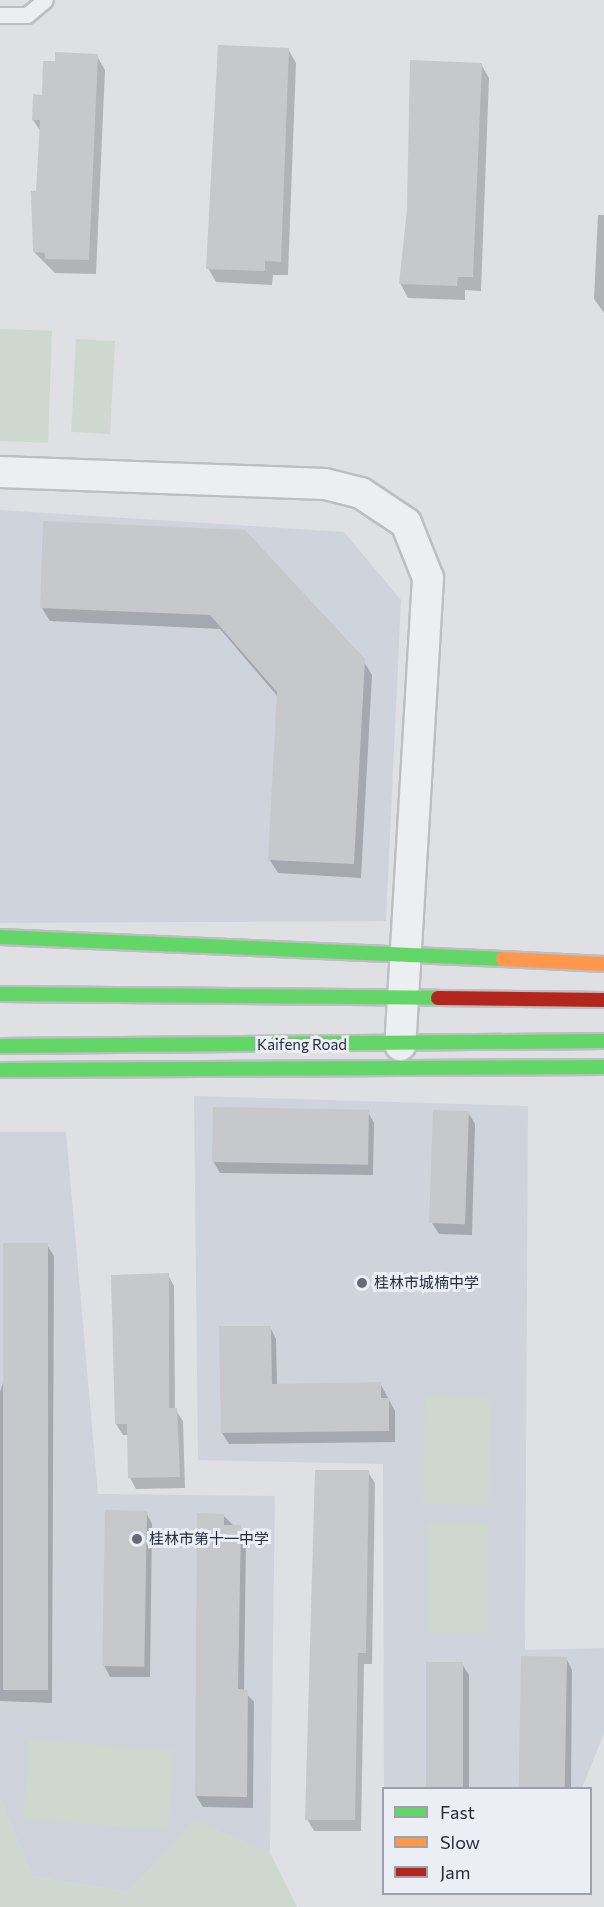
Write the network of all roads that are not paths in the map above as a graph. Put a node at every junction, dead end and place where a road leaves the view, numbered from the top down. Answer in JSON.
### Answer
{"nodes":[{"id":1,"x":45,"y":0,"type":"edge"},
{"id":2,"x":0,"y":15,"type":"edge"},
{"id":3,"x":0,"y":472,"type":"edge"},
{"id":4,"x":0,"y":937,"type":"edge"},
{"id":5,"x":405,"y":959,"type":"junction"},
{"id":6,"x":604,"y":964,"type":"edge"},
{"id":7,"x":0,"y":994,"type":"edge"},
{"id":8,"x":402,"y":998,"type":"junction"},
{"id":9,"x":604,"y":999,"type":"edge"},
{"id":10,"x":604,"y":1041,"type":"edge"},
{"id":11,"x":400,"y":1045,"type":"junction"},
{"id":12,"x":0,"y":1046,"type":"edge"},
{"id":13,"x":604,"y":1067,"type":"edge"},
{"id":14,"x":0,"y":1070,"type":"edge"}],
"edges":[{"from":1,"to":2,"type":"lane"},
{"from":3,"to":5,"type":"street"},
{"from":4,"to":5,"type":"main road"},
{"from":5,"to":6,"type":"main road"},
{"from":5,"to":8,"type":"street"},
{"from":7,"to":8,"type":"main road"},
{"from":8,"to":9,"type":"main road"},
{"from":8,"to":11,"type":"street"},
{"from":10,"to":11,"type":"main road","name":"Kaifeng Road"},
{"from":11,"to":12,"type":"main road","name":"Kaifeng Road"},
{"from":13,"to":14,"type":"main road"}]}
